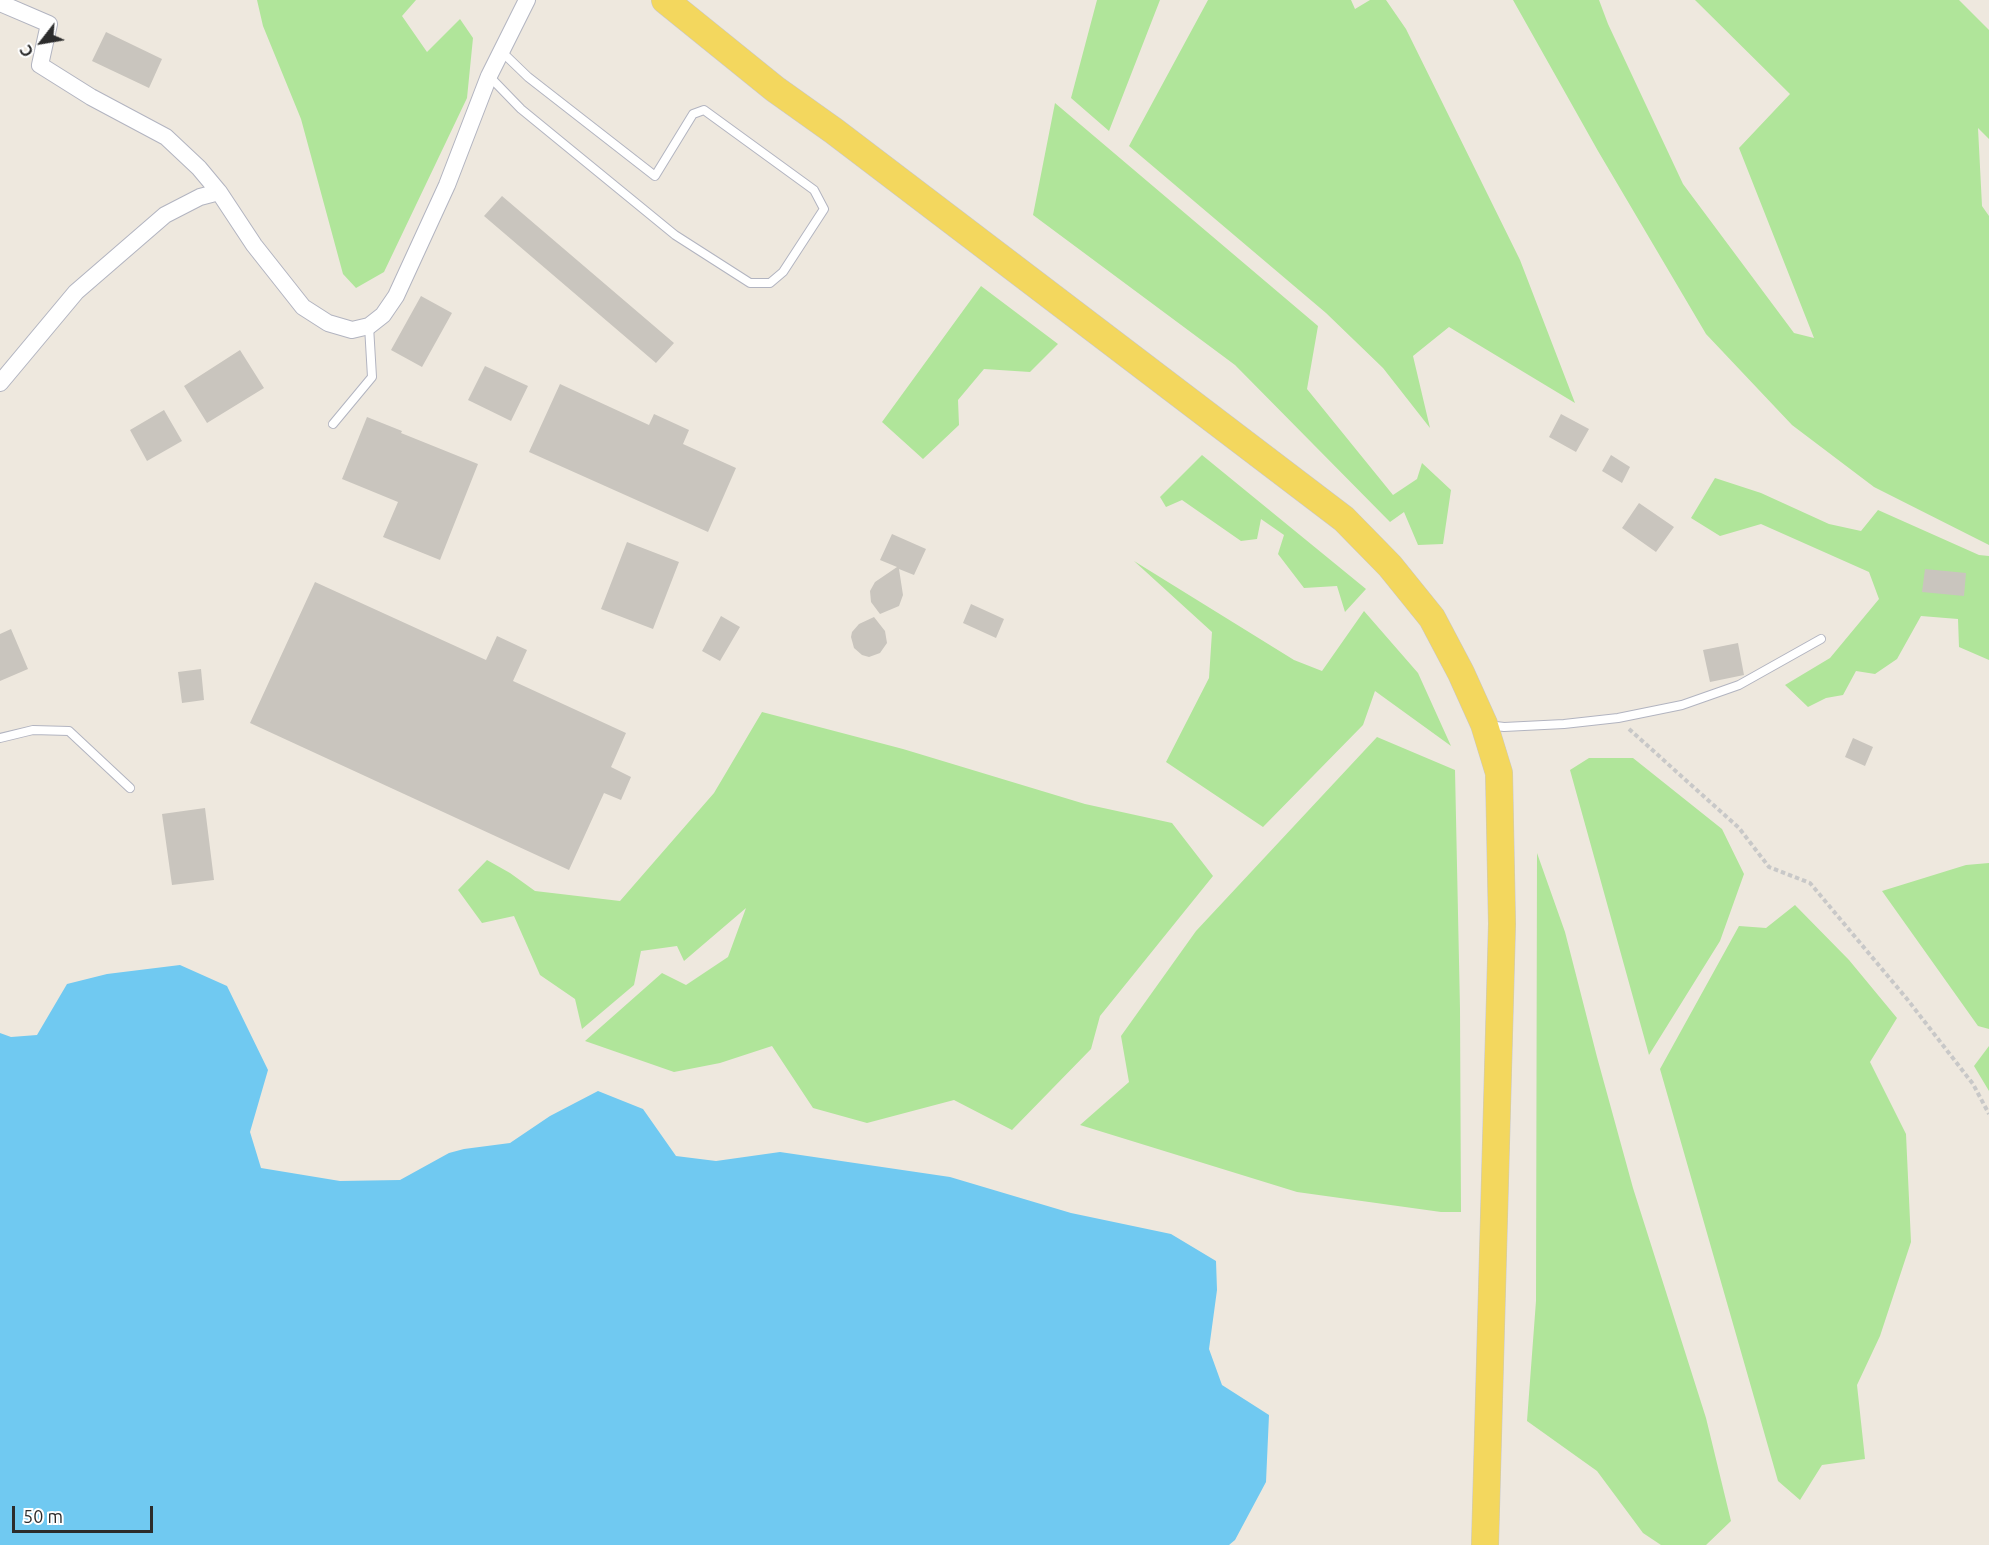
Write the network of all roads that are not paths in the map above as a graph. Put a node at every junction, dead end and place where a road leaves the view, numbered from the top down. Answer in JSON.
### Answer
{"nodes":[{"id":1,"x":527,"y":0,"type":"edge"},
{"id":2,"x":665,"y":0,"type":"edge"},
{"id":3,"x":0,"y":3,"type":"edge"},
{"id":4,"x":500,"y":50,"type":"junction"},
{"id":5,"x":489,"y":76,"type":"junction"},
{"id":6,"x":219,"y":192,"type":"junction"},
{"id":7,"x":369,"y":326,"type":"junction"},
{"id":8,"x":0,"y":383,"type":"edge"},
{"id":9,"x":333,"y":424,"type":"dead end"},
{"id":10,"x":1821,"y":639,"type":"dead end"},
{"id":11,"x":1484,"y":724,"type":"junction"},
{"id":12,"x":0,"y":738,"type":"edge"},
{"id":13,"x":130,"y":788,"type":"dead end"},
{"id":14,"x":1485,"y":1545,"type":"edge"}],
"edges":[{"from":1,"to":4,"type":"street"},
{"from":2,"to":11,"type":"main road"},
{"from":3,"to":6,"type":"street"},
{"from":4,"to":5,"type":"street"},
{"from":4,"to":5,"type":"lane"},
{"from":5,"to":7,"type":"street"},
{"from":6,"to":7,"type":"street"},
{"from":6,"to":8,"type":"street"},
{"from":7,"to":9,"type":"lane"},
{"from":10,"to":11,"type":"lane"},
{"from":11,"to":14,"type":"main road"},
{"from":12,"to":13,"type":"lane"}]}
